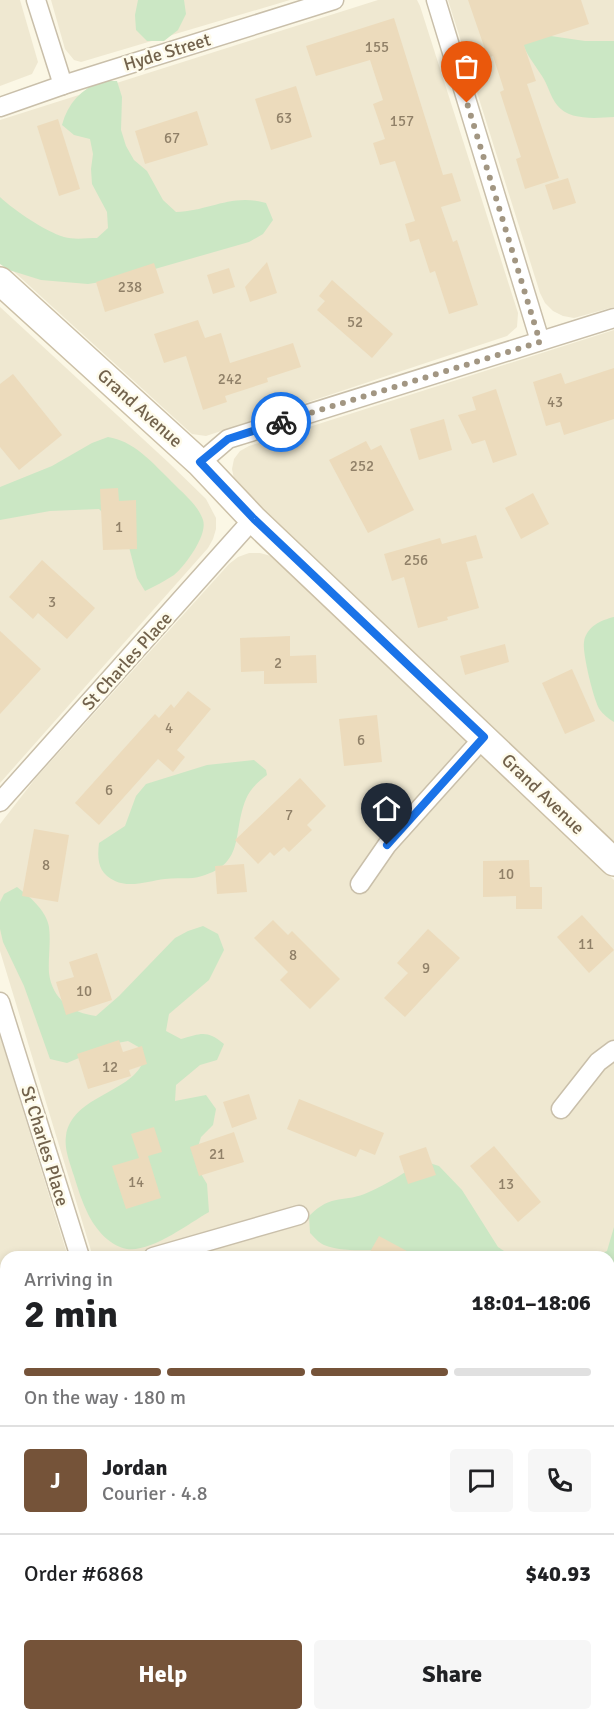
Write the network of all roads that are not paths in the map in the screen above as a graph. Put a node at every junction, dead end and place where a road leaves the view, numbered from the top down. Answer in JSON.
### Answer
{"nodes":[{"id":1,"x":36,"y":0,"type":"edge"},
{"id":2,"x":334,"y":0,"type":"edge"},
{"id":3,"x":436,"y":0,"type":"edge"},
{"id":4,"x":63,"y":85,"type":"junction"},
{"id":5,"x":0,"y":107,"type":"edge"},
{"id":6,"x":0,"y":281,"type":"edge"},
{"id":7,"x":614,"y":318,"type":"edge"},
{"id":8,"x":540,"y":342,"type":"junction"},
{"id":9,"x":200,"y":462,"type":"junction"},
{"id":10,"x":254,"y":519,"type":"junction"},
{"id":11,"x":484,"y":737,"type":"junction"},
{"id":12,"x":0,"y":802,"type":"edge"},
{"id":13,"x":614,"y":862,"type":"edge"},
{"id":14,"x":360,"y":884,"type":"dead end"},
{"id":15,"x":0,"y":1002,"type":"edge"},
{"id":16,"x":614,"y":1050,"type":"edge"},
{"id":17,"x":561,"y":1109,"type":"dead end"},
{"id":18,"x":299,"y":1215,"type":"dead end"},
{"id":19,"x":78,"y":1251,"type":"edge"},
{"id":20,"x":174,"y":1251,"type":"edge"}],
"edges":[{"from":1,"to":4,"type":"street"},
{"from":2,"to":4,"type":"street","name":"Hyde Street"},
{"from":3,"to":8,"type":"street"},
{"from":4,"to":5,"type":"street","name":"Hyde Street"},
{"from":6,"to":9,"type":"street","name":"Grand Avenue"},
{"from":7,"to":8,"type":"street"},
{"from":8,"to":9,"type":"street"},
{"from":9,"to":10,"type":"street","name":"Grand Avenue"},
{"from":10,"to":11,"type":"street","name":"Grand Avenue"},
{"from":10,"to":12,"type":"street","name":"St Charles Place"},
{"from":11,"to":13,"type":"street","name":"Grand Avenue"},
{"from":11,"to":14,"type":"street"},
{"from":15,"to":19,"type":"street","name":"St Charles Place"},
{"from":16,"to":17,"type":"street"},
{"from":18,"to":20,"type":"street"}]}
